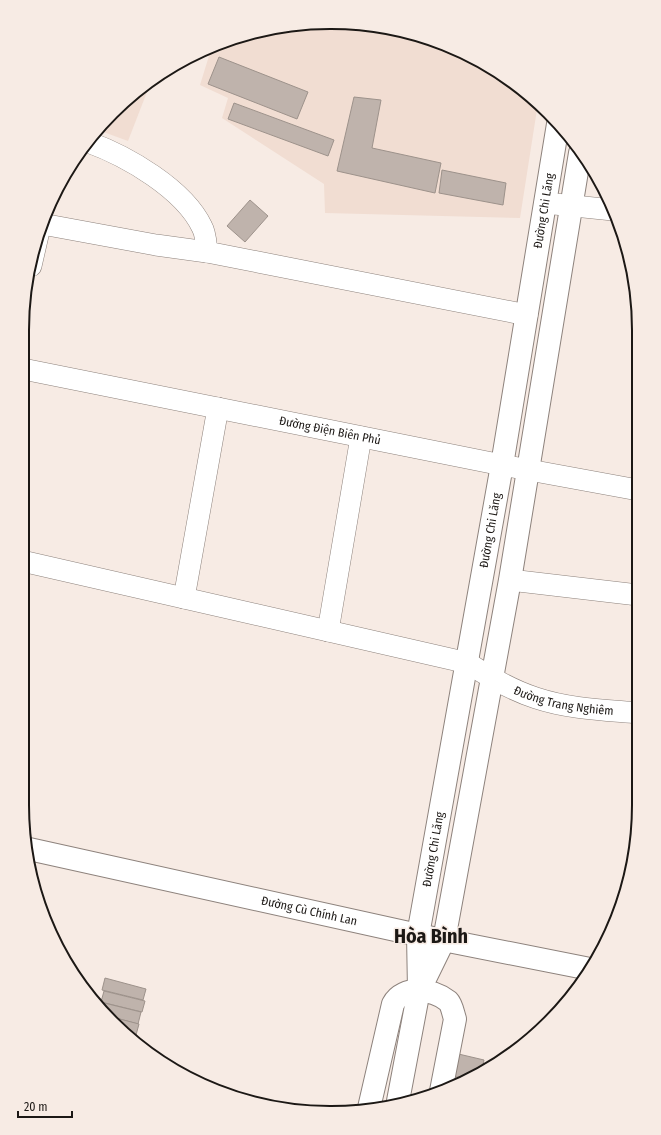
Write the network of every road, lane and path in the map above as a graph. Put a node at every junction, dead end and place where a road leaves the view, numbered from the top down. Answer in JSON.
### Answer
{"nodes":[{"id":1,"x":557,"y":132,"type":"edge"},
{"id":2,"x":94,"y":144,"type":"edge"},
{"id":3,"x":579,"y":160,"type":"edge"},
{"id":4,"x":545,"y":203,"type":"junction"},
{"id":5,"x":571,"y":206,"type":"junction"},
{"id":6,"x":607,"y":209,"type":"edge"},
{"id":7,"x":48,"y":225,"type":"edge"},
{"id":8,"x":207,"y":252,"type":"junction"},
{"id":9,"x":527,"y":315,"type":"junction"},
{"id":10,"x":29,"y":370,"type":"edge"},
{"id":11,"x":218,"y":408,"type":"junction"},
{"id":12,"x":361,"y":437,"type":"junction"},
{"id":13,"x":502,"y":465,"type":"junction"},
{"id":14,"x":528,"y":470,"type":"junction"},
{"id":15,"x":632,"y":489,"type":"edge"},
{"id":16,"x":29,"y":563,"type":"edge"},
{"id":17,"x":510,"y":580,"type":"junction"},
{"id":18,"x":632,"y":594,"type":"edge"},
{"id":19,"x":184,"y":598,"type":"junction"},
{"id":20,"x":328,"y":631,"type":"junction"},
{"id":21,"x":468,"y":663,"type":"junction"},
{"id":22,"x":493,"y":679,"type":"junction"},
{"id":23,"x":632,"y":713,"type":"edge"},
{"id":24,"x":33,"y":850,"type":"edge"},
{"id":25,"x":418,"y":935,"type":"junction"},
{"id":26,"x":444,"y":940,"type":"junction"},
{"id":27,"x":584,"y":968,"type":"edge"},
{"id":28,"x":419,"y":990,"type":"junction"},
{"id":29,"x":442,"y":1084,"type":"edge"},
{"id":30,"x":399,"y":1098,"type":"edge"},
{"id":31,"x":370,"y":1103,"type":"edge"}],
"edges":[{"from":1,"to":4,"type":"main road","name":"Đường Chi Lăng"},
{"from":2,"to":8,"type":"street"},
{"from":3,"to":5,"type":"main road"},
{"from":4,"to":5,"type":"street"},
{"from":4,"to":9,"type":"main road","name":"Đường Chi Lăng"},
{"from":5,"to":6,"type":"street"},
{"from":5,"to":14,"type":"main road"},
{"from":7,"to":8,"type":"street"},
{"from":8,"to":9,"type":"street"},
{"from":9,"to":13,"type":"main road","name":"Đường Chi Lăng"},
{"from":10,"to":11,"type":"street","name":"Đường Điện Biên Phủ"},
{"from":11,"to":12,"type":"street","name":"Đường Điện Biên Phủ"},
{"from":11,"to":19,"type":"street"},
{"from":12,"to":13,"type":"street","name":"Đường Điện Biên Phủ"},
{"from":12,"to":20,"type":"street"},
{"from":13,"to":14,"type":"street","name":"Đường Điện Biên Phủ"},
{"from":13,"to":21,"type":"main road","name":"Đường Chi Lăng"},
{"from":14,"to":15,"type":"street","name":"Đường Điện Biên Phủ"},
{"from":14,"to":17,"type":"main road"},
{"from":16,"to":19,"type":"street","name":"Đường Trang Nghiêm"},
{"from":17,"to":18,"type":"street"},
{"from":17,"to":22,"type":"main road"},
{"from":19,"to":20,"type":"street","name":"Đường Trang Nghiêm"},
{"from":20,"to":21,"type":"street","name":"Đường Trang Nghiêm"},
{"from":21,"to":22,"type":"street","name":"Đường Trang Nghiêm"},
{"from":21,"to":25,"type":"main road","name":"Đường Chi Lăng"},
{"from":22,"to":23,"type":"street","name":"Đường Trang Nghiêm"},
{"from":22,"to":26,"type":"main road"},
{"from":24,"to":25,"type":"main road","name":"Đường Cù Chính Lan"},
{"from":25,"to":26,"type":"main road","name":"Đường Cù Chính Lan"},
{"from":25,"to":28,"type":"main road","name":"Đường Chi Lăng"},
{"from":26,"to":27,"type":"main road","name":"Đường Cù Chính Lan"},
{"from":26,"to":28,"type":"main road"},
{"from":28,"to":29,"type":"main road"},
{"from":28,"to":30,"type":"main road"},
{"from":28,"to":31,"type":"main road"}]}
